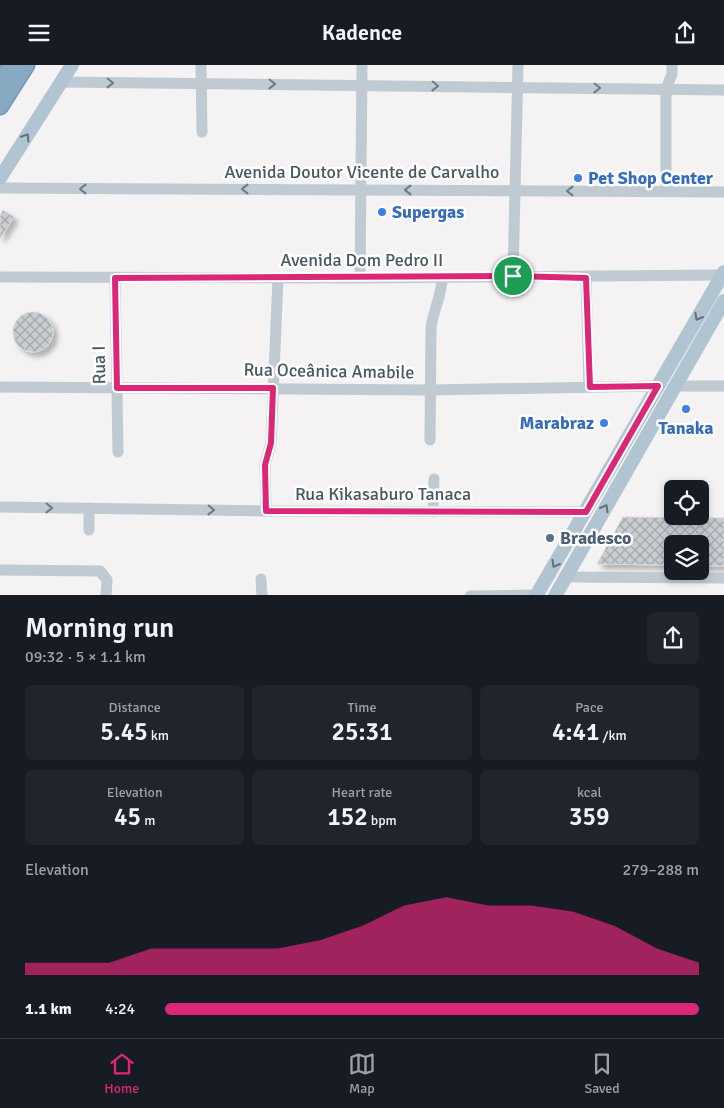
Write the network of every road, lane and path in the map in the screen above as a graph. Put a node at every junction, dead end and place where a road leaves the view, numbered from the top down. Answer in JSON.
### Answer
{"nodes":[{"id":1,"x":12,"y":65,"type":"edge"},
{"id":2,"x":26,"y":65,"type":"edge"},
{"id":3,"x":72,"y":65,"type":"edge"},
{"id":4,"x":201,"y":65,"type":"edge"},
{"id":5,"x":362,"y":65,"type":"edge"},
{"id":6,"x":518,"y":65,"type":"edge"},
{"id":7,"x":672,"y":65,"type":"edge"},
{"id":8,"x":61,"y":82,"type":"junction"},
{"id":9,"x":0,"y":83,"type":"edge"},
{"id":10,"x":201,"y":84,"type":"junction"},
{"id":11,"x":362,"y":85,"type":"junction"},
{"id":12,"x":518,"y":87,"type":"junction"},
{"id":13,"x":666,"y":89,"type":"junction"},
{"id":14,"x":724,"y":90,"type":"edge"},
{"id":15,"x":0,"y":106,"type":"edge"},
{"id":16,"x":202,"y":132,"type":"dead end"},
{"id":17,"x":0,"y":178,"type":"edge"},
{"id":18,"x":0,"y":188,"type":"edge"},
{"id":19,"x":361,"y":190,"type":"junction"},
{"id":20,"x":515,"y":191,"type":"junction"},
{"id":21,"x":666,"y":191,"type":"junction"},
{"id":22,"x":724,"y":192,"type":"edge"},
{"id":23,"x":723,"y":274,"type":"edge"},
{"id":24,"x":513,"y":276,"type":"junction"},
{"id":25,"x":0,"y":277,"type":"edge"},
{"id":26,"x":115,"y":278,"type":"junction"},
{"id":27,"x":278,"y":278,"type":"junction"},
{"id":28,"x":360,"y":278,"type":"junction"},
{"id":29,"x":442,"y":278,"type":"junction"},
{"id":30,"x":586,"y":278,"type":"junction"},
{"id":31,"x":724,"y":301,"type":"edge"},
{"id":32,"x":658,"y":386,"type":"junction"},
{"id":33,"x":675,"y":386,"type":"junction"},
{"id":34,"x":724,"y":386,"type":"edge"},
{"id":35,"x":0,"y":387,"type":"edge"},
{"id":36,"x":590,"y":387,"type":"junction"},
{"id":37,"x":117,"y":388,"type":"junction"},
{"id":38,"x":273,"y":388,"type":"junction"},
{"id":39,"x":430,"y":390,"type":"junction"},
{"id":40,"x":430,"y":440,"type":"dead end"},
{"id":41,"x":118,"y":453,"type":"dead end"},
{"id":42,"x":434,"y":479,"type":"dead end"},
{"id":43,"x":0,"y":507,"type":"edge"},
{"id":44,"x":89,"y":508,"type":"junction"},
{"id":45,"x":266,"y":511,"type":"junction"},
{"id":46,"x":433,"y":512,"type":"junction"},
{"id":47,"x":586,"y":512,"type":"junction"},
{"id":48,"x":89,"y":530,"type":"dead end"},
{"id":49,"x":0,"y":570,"type":"edge"},
{"id":50,"x":565,"y":577,"type":"junction"},
{"id":51,"x":724,"y":578,"type":"edge"},
{"id":52,"x":261,"y":579,"type":"dead end"},
{"id":53,"x":106,"y":595,"type":"edge"},
{"id":54,"x":262,"y":595,"type":"edge"},
{"id":55,"x":470,"y":595,"type":"edge"},
{"id":56,"x":536,"y":595,"type":"edge"},
{"id":57,"x":555,"y":595,"type":"edge"}],
"edges":[{"from":1,"to":9,"type":"highway"},
{"from":2,"to":15,"type":"highway"},
{"from":3,"to":8,"type":"main road"},
{"from":4,"to":10,"type":"street"},
{"from":5,"to":11,"type":"street"},
{"from":6,"to":12,"type":"street"},
{"from":7,"to":13,"type":"street"},
{"from":8,"to":10,"type":"street","one_way":true},
{"from":17,"to":8,"type":"main road","one_way":true},
{"from":10,"to":11,"type":"street","one_way":true},
{"from":10,"to":16,"type":"street"},
{"from":11,"to":12,"type":"street","one_way":true},
{"from":11,"to":19,"type":"street"},
{"from":12,"to":13,"type":"street","one_way":true},
{"from":12,"to":20,"type":"street"},
{"from":13,"to":14,"type":"street"},
{"from":13,"to":21,"type":"street"},
{"from":19,"to":18,"type":"street","name":"Avenida Doutor Vicente de Carvalho","one_way":true},
{"from":20,"to":19,"type":"street","name":"Avenida Doutor Vicente de Carvalho","one_way":true},
{"from":19,"to":28,"type":"street"},
{"from":21,"to":20,"type":"street","name":"Avenida Doutor Vicente de Carvalho","one_way":true},
{"from":20,"to":24,"type":"street"},
{"from":21,"to":22,"type":"street","name":"Avenida Doutor Vicente de Carvalho"},
{"from":23,"to":30,"type":"street","name":"Avenida Dom Pedro II"},
{"from":23,"to":32,"type":"main road","one_way":true},
{"from":24,"to":29,"type":"street","name":"Avenida Dom Pedro II"},
{"from":24,"to":30,"type":"street","name":"Avenida Dom Pedro II"},
{"from":25,"to":26,"type":"street","name":"Avenida Dom Pedro II"},
{"from":26,"to":27,"type":"street","name":"Avenida Dom Pedro II"},
{"from":26,"to":37,"type":"street","name":"Rua I"},
{"from":27,"to":28,"type":"street","name":"Avenida Dom Pedro II"},
{"from":27,"to":38,"type":"street"},
{"from":28,"to":29,"type":"street","name":"Avenida Dom Pedro II"},
{"from":29,"to":39,"type":"street"},
{"from":30,"to":36,"type":"street"},
{"from":31,"to":33,"type":"main road"},
{"from":32,"to":36,"type":"street","name":"Rua Oceânica Amabile"},
{"from":32,"to":47,"type":"main road"},
{"from":33,"to":34,"type":"street"},
{"from":50,"to":33,"type":"main road","one_way":true},
{"from":35,"to":37,"type":"street","name":"Rua Oceânica Amabile"},
{"from":36,"to":39,"type":"street","name":"Rua Oceânica Amabile"},
{"from":37,"to":38,"type":"street","name":"Rua Oceânica Amabile"},
{"from":37,"to":41,"type":"street","name":"Rua I"},
{"from":38,"to":39,"type":"street","name":"Rua Oceânica Amabile"},
{"from":38,"to":45,"type":"street"},
{"from":39,"to":40,"type":"street"},
{"from":42,"to":46,"type":"street"},
{"from":43,"to":44,"type":"street","name":"Rua Kikasaburo Tanaca","one_way":true},
{"from":44,"to":45,"type":"street","name":"Rua Kikasaburo Tanaca","one_way":true},
{"from":44,"to":48,"type":"street"},
{"from":45,"to":46,"type":"street","name":"Rua Kikasaburo Tanaca"},
{"from":46,"to":47,"type":"street","name":"Rua Kikasaburo Tanaca"},
{"from":47,"to":56,"type":"main road","one_way":true},
{"from":49,"to":53,"type":"street"},
{"from":50,"to":51,"type":"street"},
{"from":50,"to":57,"type":"main road"},
{"from":52,"to":54,"type":"street"},
{"from":55,"to":56,"type":"street"}]}
